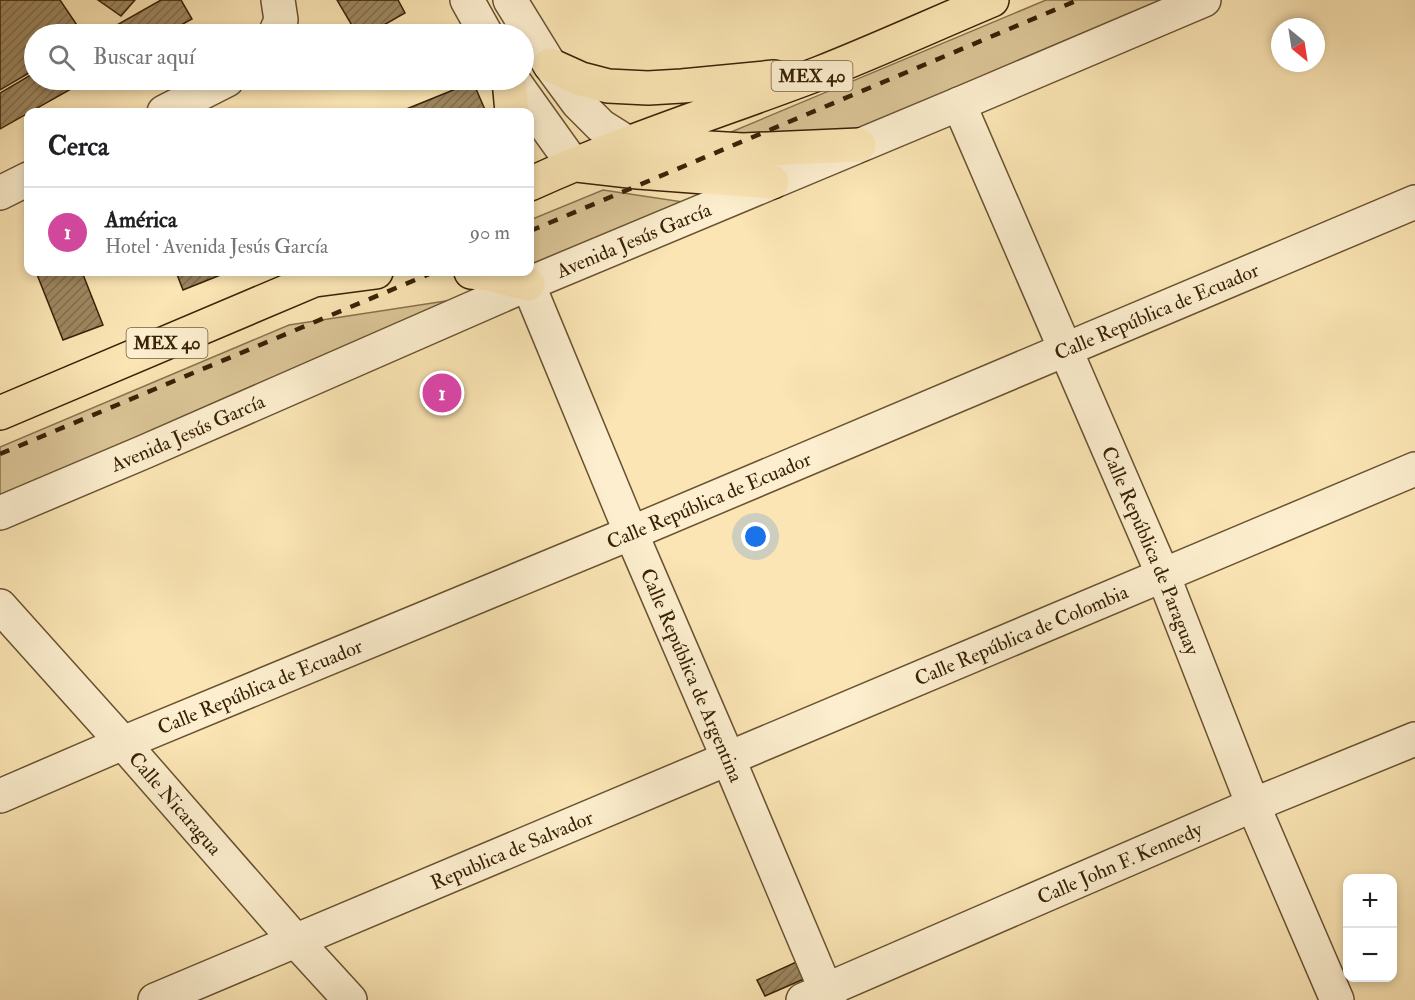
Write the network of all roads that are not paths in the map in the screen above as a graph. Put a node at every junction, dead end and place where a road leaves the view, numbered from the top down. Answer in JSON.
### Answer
{"nodes":[{"id":1,"x":278,"y":0,"type":"edge"},
{"id":2,"x":466,"y":0,"type":"edge"},
{"id":3,"x":510,"y":0,"type":"edge"},
{"id":4,"x":992,"y":0,"type":"edge"},
{"id":5,"x":1204,"y":0,"type":"edge"},
{"id":6,"x":279,"y":24,"type":"edge"},
{"id":7,"x":480,"y":24,"type":"edge"},
{"id":8,"x":525,"y":24,"type":"edge"},
{"id":9,"x":534,"y":39,"type":"edge"},
{"id":10,"x":550,"y":65,"type":"junction"},
{"id":11,"x":820,"y":73,"type":"junction"},
{"id":12,"x":207,"y":90,"type":"edge"},
{"id":13,"x":511,"y":90,"type":"edge"},
{"id":14,"x":518,"y":90,"type":"edge"},
{"id":15,"x":959,"y":104,"type":"junction"},
{"id":16,"x":172,"y":108,"type":"edge"},
{"id":17,"x":512,"y":108,"type":"edge"},
{"id":18,"x":531,"y":108,"type":"edge"},
{"id":19,"x":534,"y":112,"type":"edge"},
{"id":20,"x":628,"y":143,"type":"junction"},
{"id":21,"x":859,"y":145,"type":"junction"},
{"id":22,"x":573,"y":165,"type":"junction"},
{"id":23,"x":24,"y":181,"type":"edge"},
{"id":24,"x":534,"y":182,"type":"edge"},
{"id":25,"x":772,"y":182,"type":"junction"},
{"id":26,"x":0,"y":193,"type":"edge"},
{"id":27,"x":1415,"y":202,"type":"edge"},
{"id":28,"x":324,"y":276,"type":"edge"},
{"id":29,"x":497,"y":276,"type":"edge"},
{"id":30,"x":528,"y":284,"type":"junction"},
{"id":31,"x":1065,"y":350,"type":"junction"},
{"id":32,"x":0,"y":413,"type":"edge"},
{"id":33,"x":1415,"y":469,"type":"edge"},
{"id":34,"x":0,"y":513,"type":"edge"},
{"id":35,"x":631,"y":533,"type":"junction"},
{"id":36,"x":1163,"y":575,"type":"junction"},
{"id":37,"x":0,"y":606,"type":"edge"},
{"id":38,"x":12,"y":639,"type":"edge"},
{"id":39,"x":1415,"y":739,"type":"edge"},
{"id":40,"x":123,"y":743,"type":"junction"},
{"id":41,"x":728,"y":758,"type":"junction"},
{"id":42,"x":0,"y":796,"type":"edge"},
{"id":43,"x":1253,"y":805,"type":"junction"},
{"id":44,"x":296,"y":941,"type":"junction"},
{"id":45,"x":819,"y":997,"type":"edge"},
{"id":46,"x":156,"y":1000,"type":"edge"},
{"id":47,"x":350,"y":1000,"type":"edge"},
{"id":48,"x":1337,"y":1000,"type":"edge"}],
"edges":[{"from":1,"to":6,"type":"street"},
{"from":2,"to":7,"type":"street"},
{"from":3,"to":8,"type":"street"},
{"from":4,"to":11,"type":"main road","number":"MEX 40"},
{"from":5,"to":15,"type":"street","name":"Avenida Jesús García"},
{"from":9,"to":10,"type":"street"},
{"from":10,"to":11,"type":"main road"},
{"from":10,"to":20,"type":"street"},
{"from":11,"to":20,"type":"main road","number":"MEX 40"},
{"from":12,"to":16,"type":"street"},
{"from":13,"to":17,"type":"main road"},
{"from":14,"to":18,"type":"street"},
{"from":15,"to":21,"type":"street","name":"Avenida Jesús García"},
{"from":15,"to":31,"type":"street","name":"Calle República de Paraguay"},
{"from":19,"to":22,"type":"street"},
{"from":20,"to":21,"type":"main road"},
{"from":20,"to":22,"type":"main road","number":"MEX 40"},
{"from":21,"to":25,"type":"street","name":"Avenida Jesús García"},
{"from":22,"to":24,"type":"main road","number":"MEX 40"},
{"from":22,"to":25,"type":"main road"},
{"from":23,"to":26,"type":"street"},
{"from":25,"to":30,"type":"street","name":"Avenida Jesús García"},
{"from":27,"to":31,"type":"street","name":"Calle República de Ecuador"},
{"from":28,"to":32,"type":"main road","number":"MEX 40"},
{"from":29,"to":30,"type":"main road"},
{"from":30,"to":34,"type":"street","name":"Avenida Jesús García"},
{"from":30,"to":35,"type":"street","name":"Calle República de Argentina"},
{"from":31,"to":35,"type":"street","name":"Calle República de Ecuador"},
{"from":31,"to":36,"type":"street","name":"Calle República de Paraguay"},
{"from":33,"to":36,"type":"street","name":"Calle República de Colombia"},
{"from":35,"to":40,"type":"street","name":"Calle República de Ecuador"},
{"from":35,"to":41,"type":"street","name":"Calle República de Argentina"},
{"from":36,"to":41,"type":"street","name":"Calle República de Colombia"},
{"from":36,"to":43,"type":"street","name":"Calle República de Paraguay"},
{"from":37,"to":38,"type":"street","name":"Calle Nicaragua"},
{"from":38,"to":40,"type":"street","name":"Calle Nicaragua"},
{"from":39,"to":43,"type":"street","name":"Calle John F. Kennedy"},
{"from":40,"to":42,"type":"street","name":"Calle República de Ecuador"},
{"from":40,"to":44,"type":"street","name":"Calle Nicaragua"},
{"from":41,"to":44,"type":"street","name":"Republica de Salvador"},
{"from":41,"to":45,"type":"street","name":"Calle República de Argentina"},
{"from":43,"to":45,"type":"street","name":"Calle John F. Kennedy"},
{"from":43,"to":48,"type":"street","name":"Calle República de Paraguay"},
{"from":44,"to":46,"type":"street","name":"Republica de Salvador"},
{"from":44,"to":47,"type":"street","name":"Calle Nicaragua"}]}
